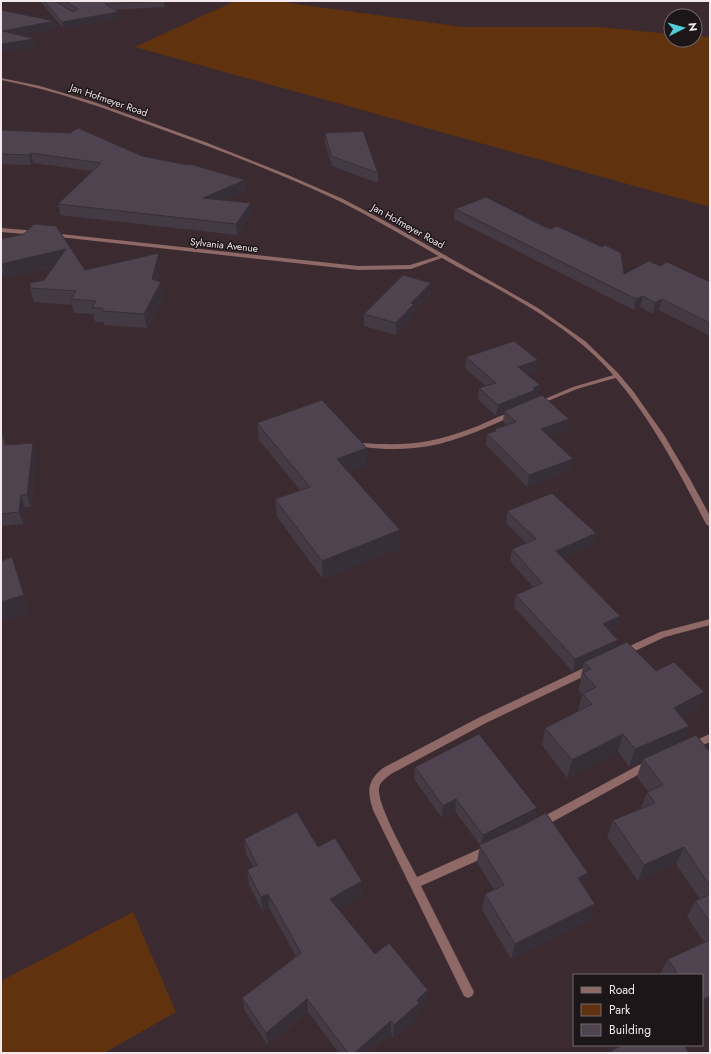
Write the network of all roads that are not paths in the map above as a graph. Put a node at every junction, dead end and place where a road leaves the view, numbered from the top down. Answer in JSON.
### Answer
{"nodes":[{"id":1,"x":1,"y":79,"type":"edge"},
{"id":2,"x":1,"y":230,"type":"edge"},
{"id":3,"x":444,"y":256,"type":"junction"},
{"id":4,"x":617,"y":376,"type":"junction"},
{"id":5,"x":532,"y":406,"type":"edge"},
{"id":6,"x":518,"y":412,"type":"edge"},
{"id":7,"x":362,"y":445,"type":"edge"},
{"id":8,"x":710,"y":524,"type":"edge"},
{"id":9,"x":710,"y":622,"type":"edge"},
{"id":10,"x":617,"y":656,"type":"edge"},
{"id":11,"x":596,"y":666,"type":"edge"},
{"id":12,"x":710,"y":738,"type":"edge"},
{"id":13,"x":681,"y":750,"type":"edge"},
{"id":14,"x":659,"y":759,"type":"edge"},
{"id":15,"x":533,"y":827,"type":"edge"},
{"id":16,"x":499,"y":845,"type":"edge"},
{"id":17,"x":416,"y":883,"type":"junction"},
{"id":18,"x":468,"y":992,"type":"dead end"}],
"edges":[{"from":1,"to":3,"type":"street","name":"Jan Hofmeyer Road"},
{"from":2,"to":3,"type":"street","name":"Sylvania Avenue"},
{"from":3,"to":4,"type":"street","name":"Jan Hofmeyer Road"},
{"from":4,"to":5,"type":"street"},
{"from":4,"to":8,"type":"street","name":"Jan Hofmeyer Road"},
{"from":6,"to":7,"type":"street"},
{"from":9,"to":10,"type":"street"},
{"from":11,"to":17,"type":"street"},
{"from":12,"to":13,"type":"street"},
{"from":14,"to":15,"type":"street"},
{"from":16,"to":17,"type":"street"},
{"from":17,"to":18,"type":"street"}]}
